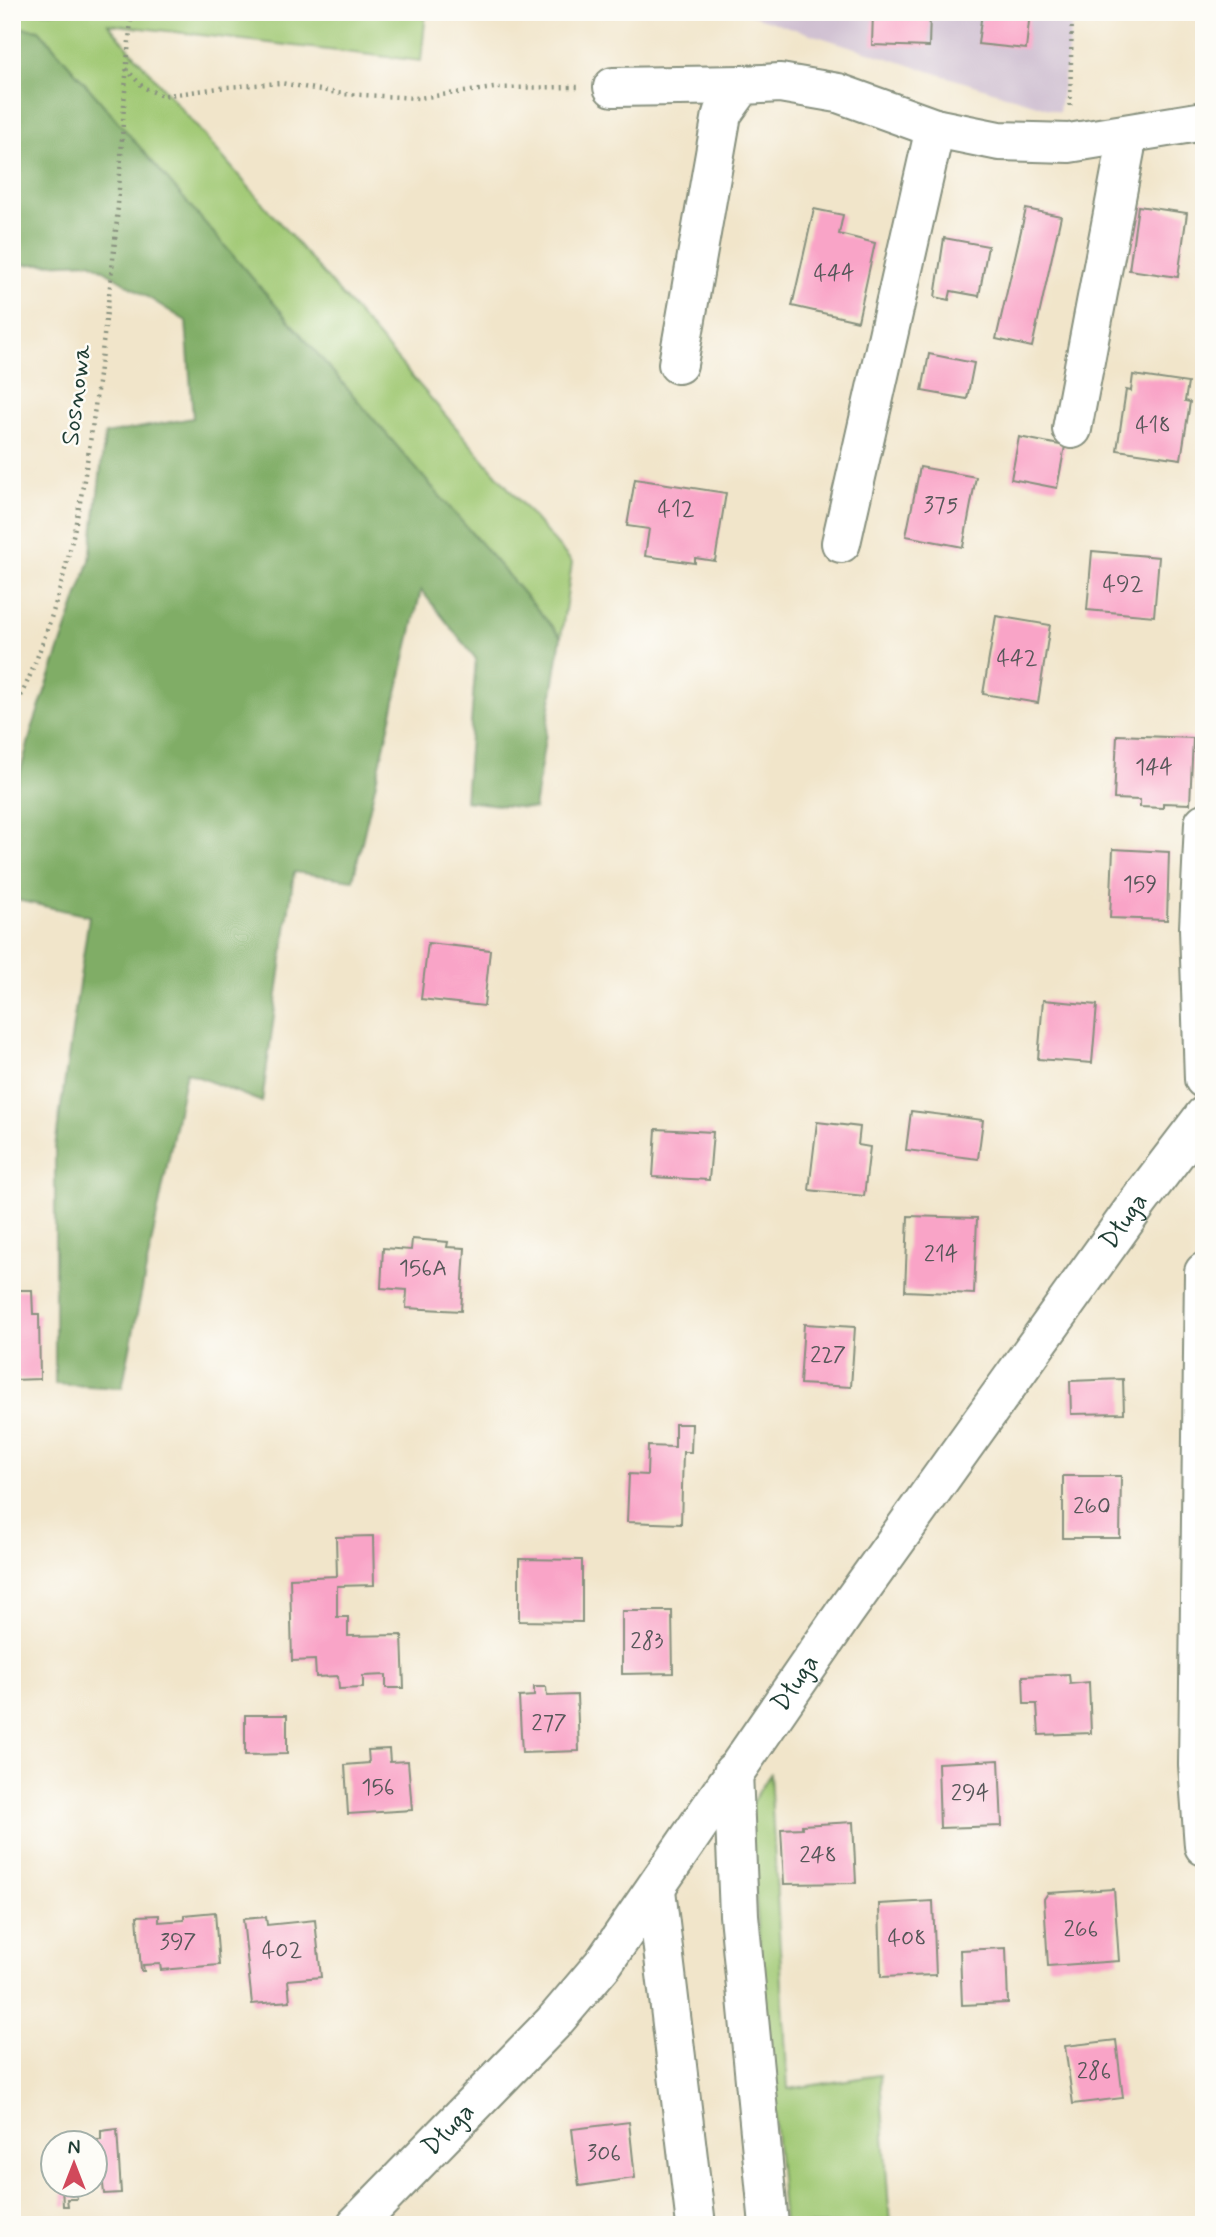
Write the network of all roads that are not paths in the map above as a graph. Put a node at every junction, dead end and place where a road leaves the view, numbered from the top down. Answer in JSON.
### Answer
{"nodes":[{"id":1,"x":743,"y":85,"type":"junction"},
{"id":2,"x":613,"y":86,"type":"road end"},
{"id":3,"x":1204,"y":121,"type":"edge"},
{"id":4,"x":935,"y":128,"type":"junction"},
{"id":5,"x":1128,"y":135,"type":"junction"},
{"id":6,"x":678,"y":364,"type":"dead end"},
{"id":7,"x":1072,"y":429,"type":"dead end"},
{"id":8,"x":841,"y":543,"type":"dead end"},
{"id":9,"x":1204,"y":823,"type":"edge"},
{"id":10,"x":1204,"y":1079,"type":"edge"},
{"id":11,"x":1204,"y":1116,"type":"edge"},
{"id":12,"x":1204,"y":1272,"type":"edge"},
{"id":13,"x":1202,"y":1421,"type":"edge"},
{"id":14,"x":733,"y":1772,"type":"junction"},
{"id":15,"x":1204,"y":1846,"type":"edge"},
{"id":16,"x":656,"y":1890,"type":"junction"},
{"id":17,"x":356,"y":2225,"type":"edge"},
{"id":18,"x":696,"y":2225,"type":"edge"},
{"id":19,"x":769,"y":2225,"type":"edge"}],
"edges":[{"from":1,"to":2,"type":"street"},
{"from":1,"to":4,"type":"street"},
{"from":1,"to":6,"type":"street"},
{"from":3,"to":5,"type":"street"},
{"from":4,"to":5,"type":"street"},
{"from":4,"to":8,"type":"street"},
{"from":5,"to":7,"type":"street"},
{"from":9,"to":10,"type":"street"},
{"from":11,"to":14,"type":"street","name":"Długa"},
{"from":12,"to":13,"type":"street"},
{"from":13,"to":15,"type":"street"},
{"from":14,"to":16,"type":"street","name":"Długa"},
{"from":14,"to":19,"type":"street"},
{"from":16,"to":17,"type":"street","name":"Długa"},
{"from":16,"to":18,"type":"street"}]}
